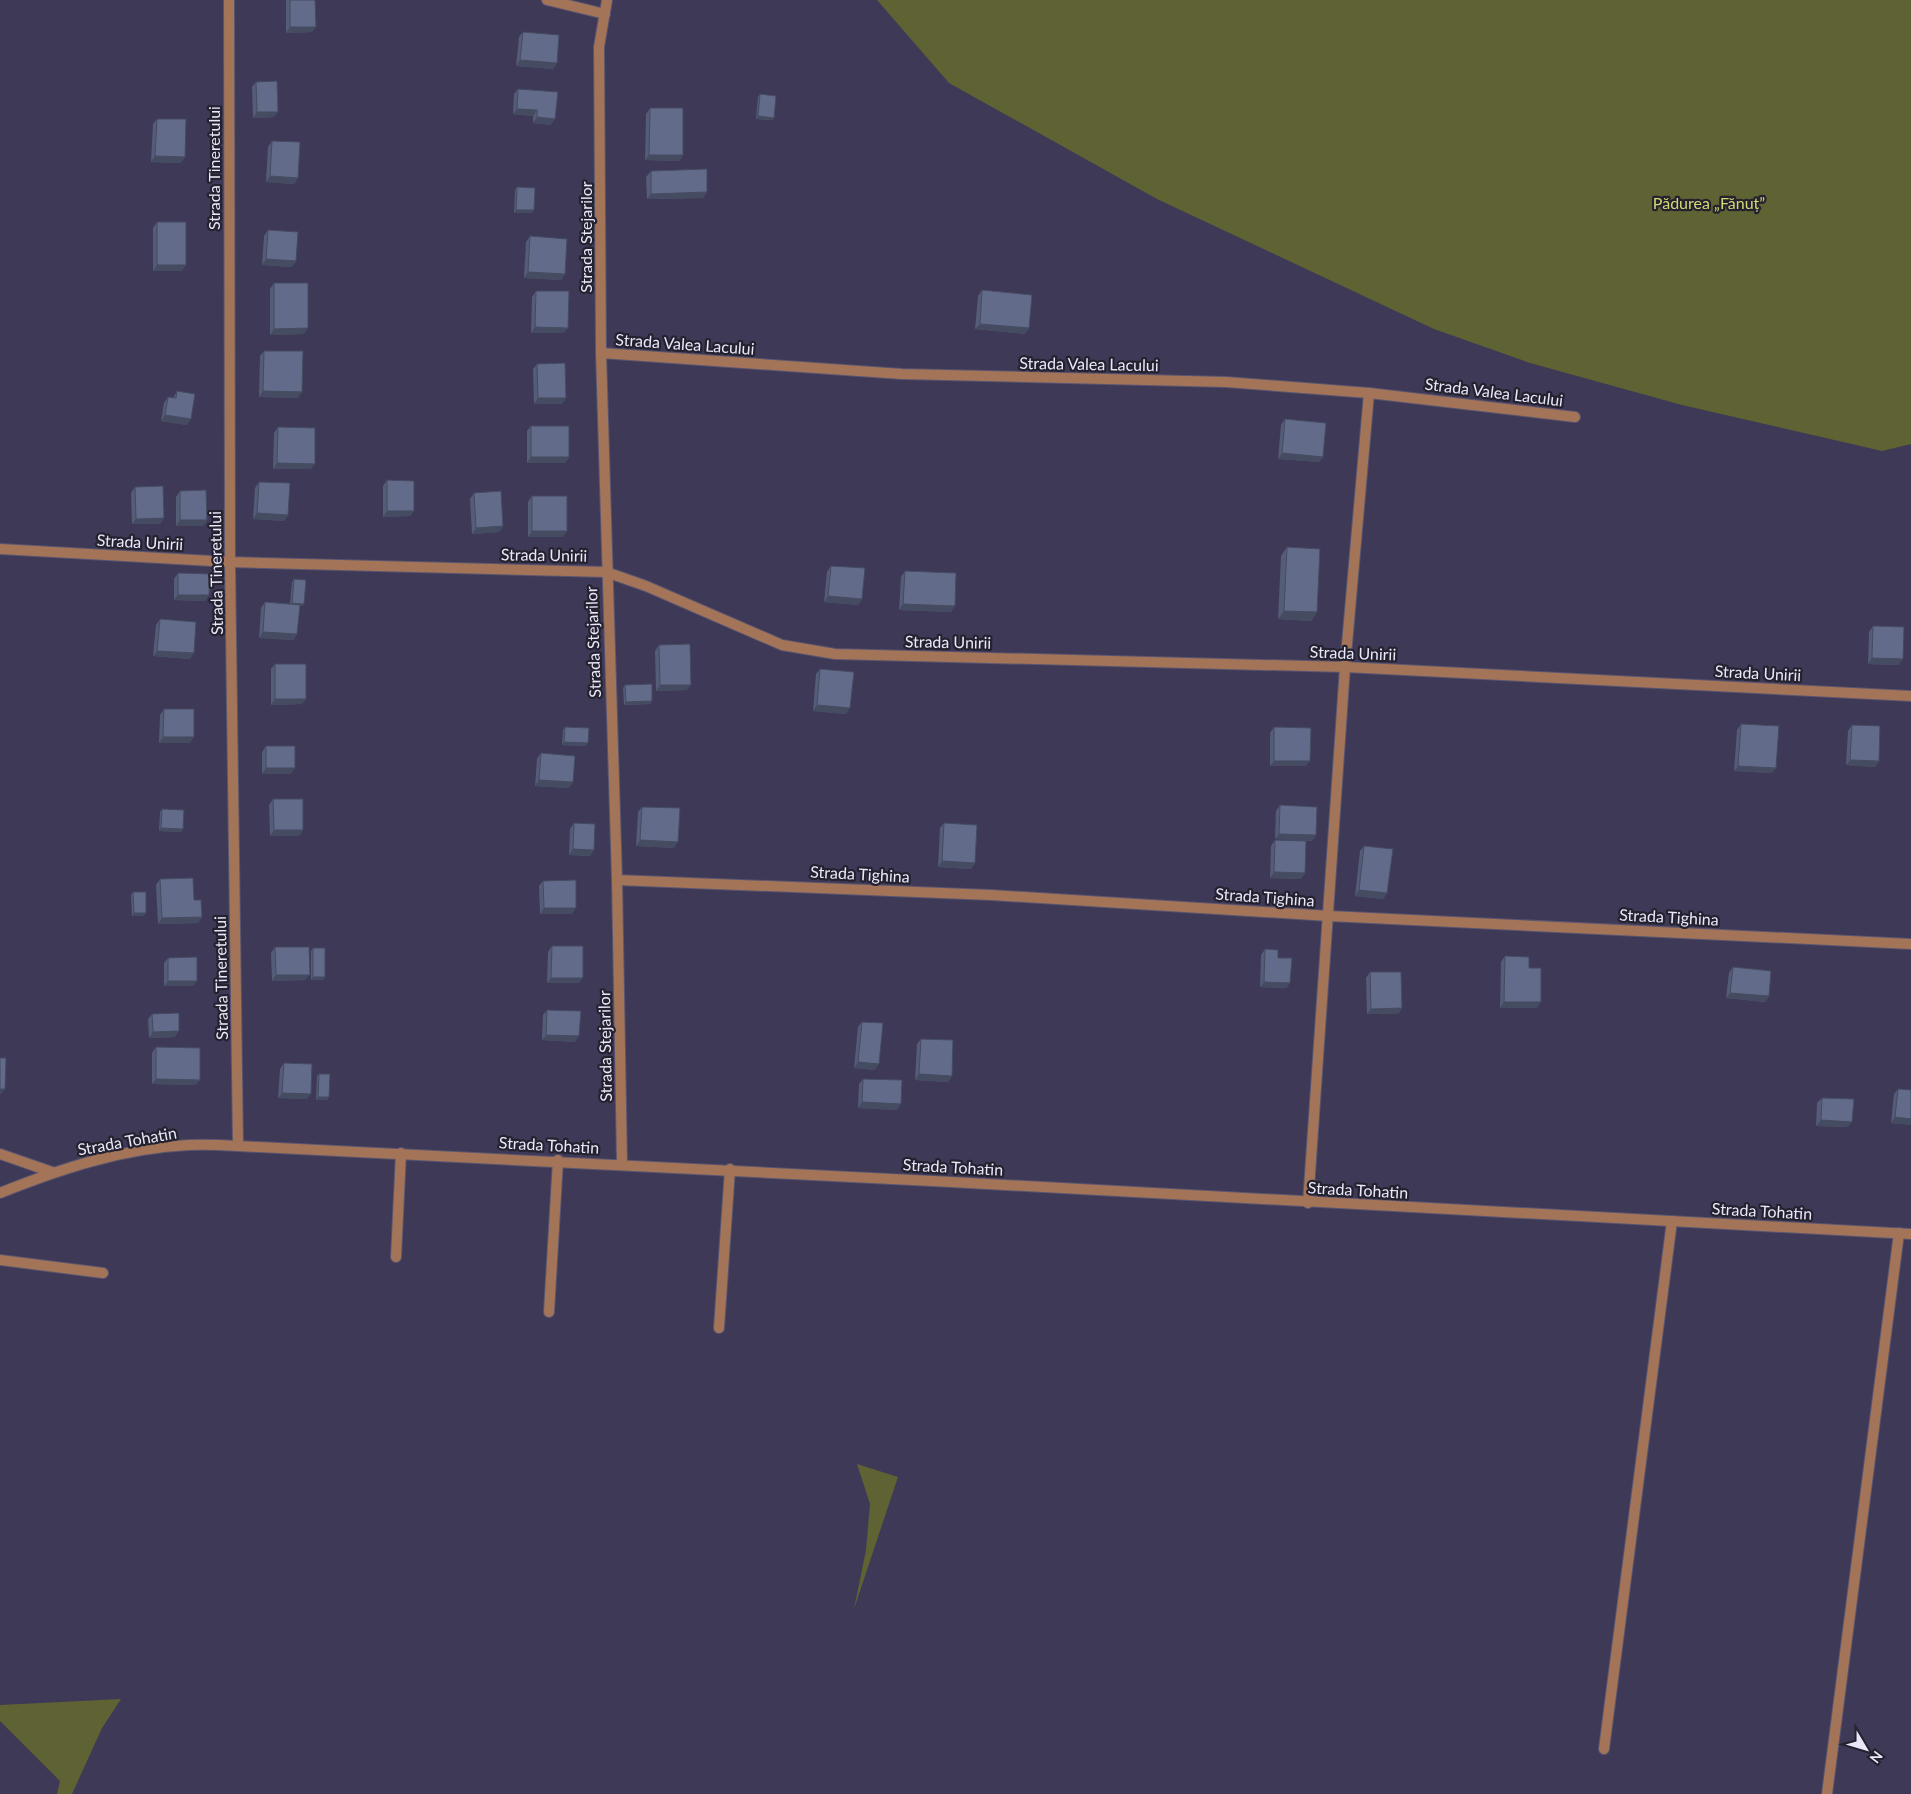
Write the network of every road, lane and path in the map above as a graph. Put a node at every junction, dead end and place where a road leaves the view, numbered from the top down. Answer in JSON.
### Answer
{"nodes":[{"id":1,"x":229,"y":0,"type":"edge"},
{"id":2,"x":547,"y":0,"type":"edge"},
{"id":3,"x":606,"y":0,"type":"edge"},
{"id":4,"x":604,"y":14,"type":"junction"},
{"id":5,"x":601,"y":353,"type":"junction"},
{"id":6,"x":1369,"y":393,"type":"junction"},
{"id":7,"x":1575,"y":417,"type":"dead end"},
{"id":8,"x":0,"y":549,"type":"edge"},
{"id":9,"x":230,"y":562,"type":"junction"},
{"id":10,"x":606,"y":572,"type":"junction"},
{"id":11,"x":1345,"y":667,"type":"junction"},
{"id":12,"x":1911,"y":696,"type":"edge"},
{"id":13,"x":617,"y":880,"type":"junction"},
{"id":14,"x":1330,"y":916,"type":"junction"},
{"id":15,"x":1911,"y":944,"type":"edge"},
{"id":16,"x":238,"y":1146,"type":"junction"},
{"id":17,"x":401,"y":1153,"type":"junction"},
{"id":18,"x":0,"y":1154,"type":"edge"},
{"id":19,"x":558,"y":1160,"type":"junction"},
{"id":20,"x":622,"y":1163,"type":"junction"},
{"id":21,"x":730,"y":1170,"type":"junction"},
{"id":22,"x":52,"y":1172,"type":"junction"},
{"id":23,"x":0,"y":1193,"type":"edge"},
{"id":24,"x":1308,"y":1203,"type":"junction"},
{"id":25,"x":1672,"y":1222,"type":"junction"},
{"id":26,"x":1899,"y":1233,"type":"junction"},
{"id":27,"x":1911,"y":1234,"type":"edge"},
{"id":28,"x":396,"y":1257,"type":"dead end"},
{"id":29,"x":0,"y":1260,"type":"edge"},
{"id":30,"x":103,"y":1272,"type":"dead end"},
{"id":31,"x":549,"y":1312,"type":"dead end"},
{"id":32,"x":719,"y":1328,"type":"dead end"},
{"id":33,"x":1604,"y":1749,"type":"dead end"},
{"id":34,"x":1827,"y":1794,"type":"edge"}],
"edges":[{"from":1,"to":9,"type":"street","name":"Strada Tineretului"},
{"from":2,"to":4,"type":"street"},
{"from":3,"to":4,"type":"street","name":"Strada Stejarilor"},
{"from":4,"to":5,"type":"street","name":"Strada Stejarilor"},
{"from":5,"to":6,"type":"street","name":"Strada Valea Lacului"},
{"from":5,"to":10,"type":"street","name":"Strada Stejarilor"},
{"from":6,"to":7,"type":"street","name":"Strada Valea Lacului"},
{"from":6,"to":11,"type":"street"},
{"from":8,"to":9,"type":"street","name":"Strada Unirii"},
{"from":9,"to":10,"type":"street","name":"Strada Unirii"},
{"from":9,"to":16,"type":"street","name":"Strada Tineretului"},
{"from":10,"to":11,"type":"street","name":"Strada Unirii"},
{"from":10,"to":13,"type":"street","name":"Strada Stejarilor"},
{"from":11,"to":12,"type":"street","name":"Strada Unirii"},
{"from":11,"to":14,"type":"street"},
{"from":13,"to":14,"type":"street","name":"Strada Tighina"},
{"from":13,"to":20,"type":"street","name":"Strada Stejarilor"},
{"from":14,"to":15,"type":"street","name":"Strada Tighina"},
{"from":14,"to":24,"type":"street"},
{"from":16,"to":17,"type":"street","name":"Strada Tohatin"},
{"from":16,"to":22,"type":"street","name":"Strada Tohatin"},
{"from":17,"to":19,"type":"street","name":"Strada Tohatin"},
{"from":17,"to":28,"type":"street"},
{"from":18,"to":22,"type":"street"},
{"from":19,"to":20,"type":"street","name":"Strada Tohatin"},
{"from":19,"to":31,"type":"street"},
{"from":20,"to":21,"type":"street","name":"Strada Tohatin"},
{"from":21,"to":24,"type":"street","name":"Strada Tohatin"},
{"from":21,"to":32,"type":"street"},
{"from":22,"to":23,"type":"street","name":"Strada Tohatin"},
{"from":24,"to":25,"type":"street","name":"Strada Tohatin"},
{"from":25,"to":26,"type":"street","name":"Strada Tohatin"},
{"from":25,"to":33,"type":"street"},
{"from":26,"to":27,"type":"street","name":"Strada Tohatin"},
{"from":26,"to":34,"type":"street"},
{"from":29,"to":30,"type":"street"}]}
